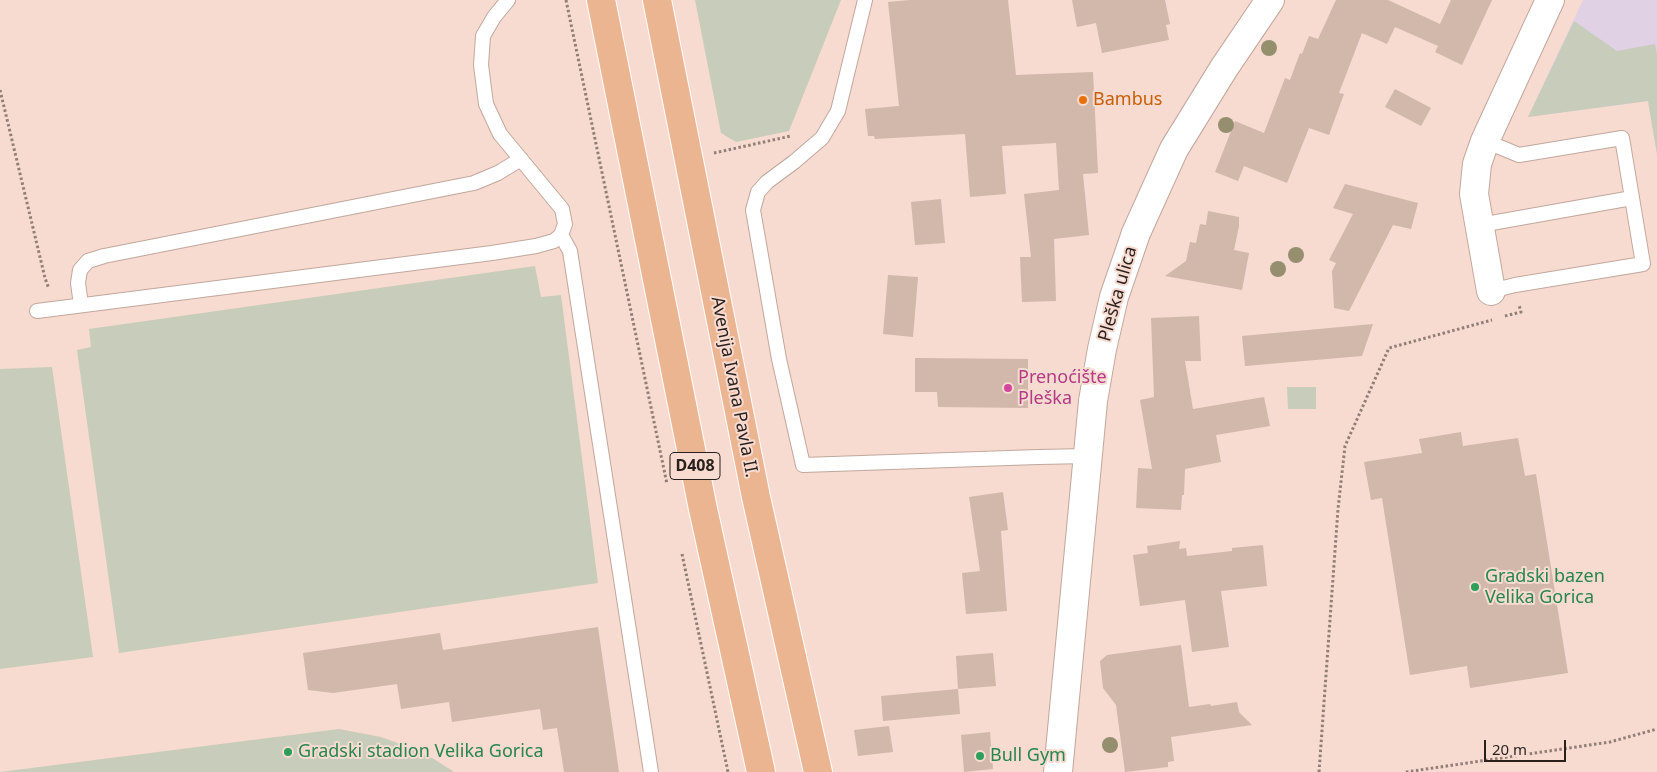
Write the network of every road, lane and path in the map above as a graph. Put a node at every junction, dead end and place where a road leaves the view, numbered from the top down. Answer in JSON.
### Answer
{"nodes":[{"id":1,"x":508,"y":0,"type":"edge"},
{"id":2,"x":566,"y":0,"type":"edge"},
{"id":3,"x":601,"y":0,"type":"edge"},
{"id":4,"x":657,"y":0,"type":"edge"},
{"id":5,"x":865,"y":0,"type":"edge"},
{"id":6,"x":1270,"y":0,"type":"edge"},
{"id":7,"x":1550,"y":0,"type":"edge"},
{"id":8,"x":0,"y":90,"type":"edge"},
{"id":9,"x":833,"y":120,"type":"junction"},
{"id":10,"x":1485,"y":141,"type":"junction"},
{"id":11,"x":714,"y":153,"type":"dead end"},
{"id":12,"x":521,"y":159,"type":"junction"},
{"id":13,"x":1632,"y":198,"type":"junction"},
{"id":14,"x":1480,"y":225,"type":"junction"},
{"id":15,"x":560,"y":235,"type":"junction"},
{"id":16,"x":1491,"y":291,"type":"joint"},
{"id":17,"x":81,"y":305,"type":"junction"},
{"id":18,"x":57,"y":308,"type":"junction"},
{"id":19,"x":37,"y":311,"type":"dead end"},
{"id":20,"x":1521,"y":312,"type":"dead end"},
{"id":21,"x":1502,"y":317,"type":"dead end"},
{"id":22,"x":1493,"y":320,"type":"dead end"},
{"id":23,"x":1088,"y":456,"type":"junction"},
{"id":24,"x":668,"y":489,"type":"dead end"},
{"id":25,"x":681,"y":548,"type":"dead end"},
{"id":26,"x":1657,"y":729,"type":"edge"},
{"id":27,"x":651,"y":772,"type":"edge"},
{"id":28,"x":728,"y":772,"type":"edge"},
{"id":29,"x":761,"y":772,"type":"edge"},
{"id":30,"x":818,"y":772,"type":"edge"},
{"id":31,"x":1058,"y":772,"type":"edge"},
{"id":32,"x":1319,"y":772,"type":"edge"},
{"id":33,"x":1406,"y":772,"type":"edge"}],
"edges":[{"from":1,"to":12,"type":"lane"},
{"from":2,"to":24,"type":"path"},
{"from":3,"to":29,"type":"main road","number":"D408"},
{"from":4,"to":30,"type":"main road","name":"Avenija Ivana Pavla II.","number":"D408"},
{"from":5,"to":9,"type":"lane"},
{"from":6,"to":23,"type":"street","name":"Pleška ulica"},
{"from":7,"to":10,"type":"street"},
{"from":8,"to":18,"type":"path"},
{"from":9,"to":11,"type":"path"},
{"from":9,"to":23,"type":"lane"},
{"from":10,"to":13,"type":"lane"},
{"from":10,"to":14,"type":"street"},
{"from":12,"to":15,"type":"lane"},
{"from":12,"to":17,"type":"lane"},
{"from":13,"to":14,"type":"lane"},
{"from":13,"to":16,"type":"lane"},
{"from":14,"to":16,"type":"street"},
{"from":15,"to":17,"type":"lane"},
{"from":15,"to":27,"type":"lane"},
{"from":17,"to":18,"type":"lane"},
{"from":18,"to":19,"type":"lane"},
{"from":20,"to":21,"type":"path"},
{"from":22,"to":32,"type":"path"},
{"from":23,"to":31,"type":"street","name":"Pleška ulica"},
{"from":25,"to":28,"type":"path"},
{"from":26,"to":33,"type":"path"}]}
